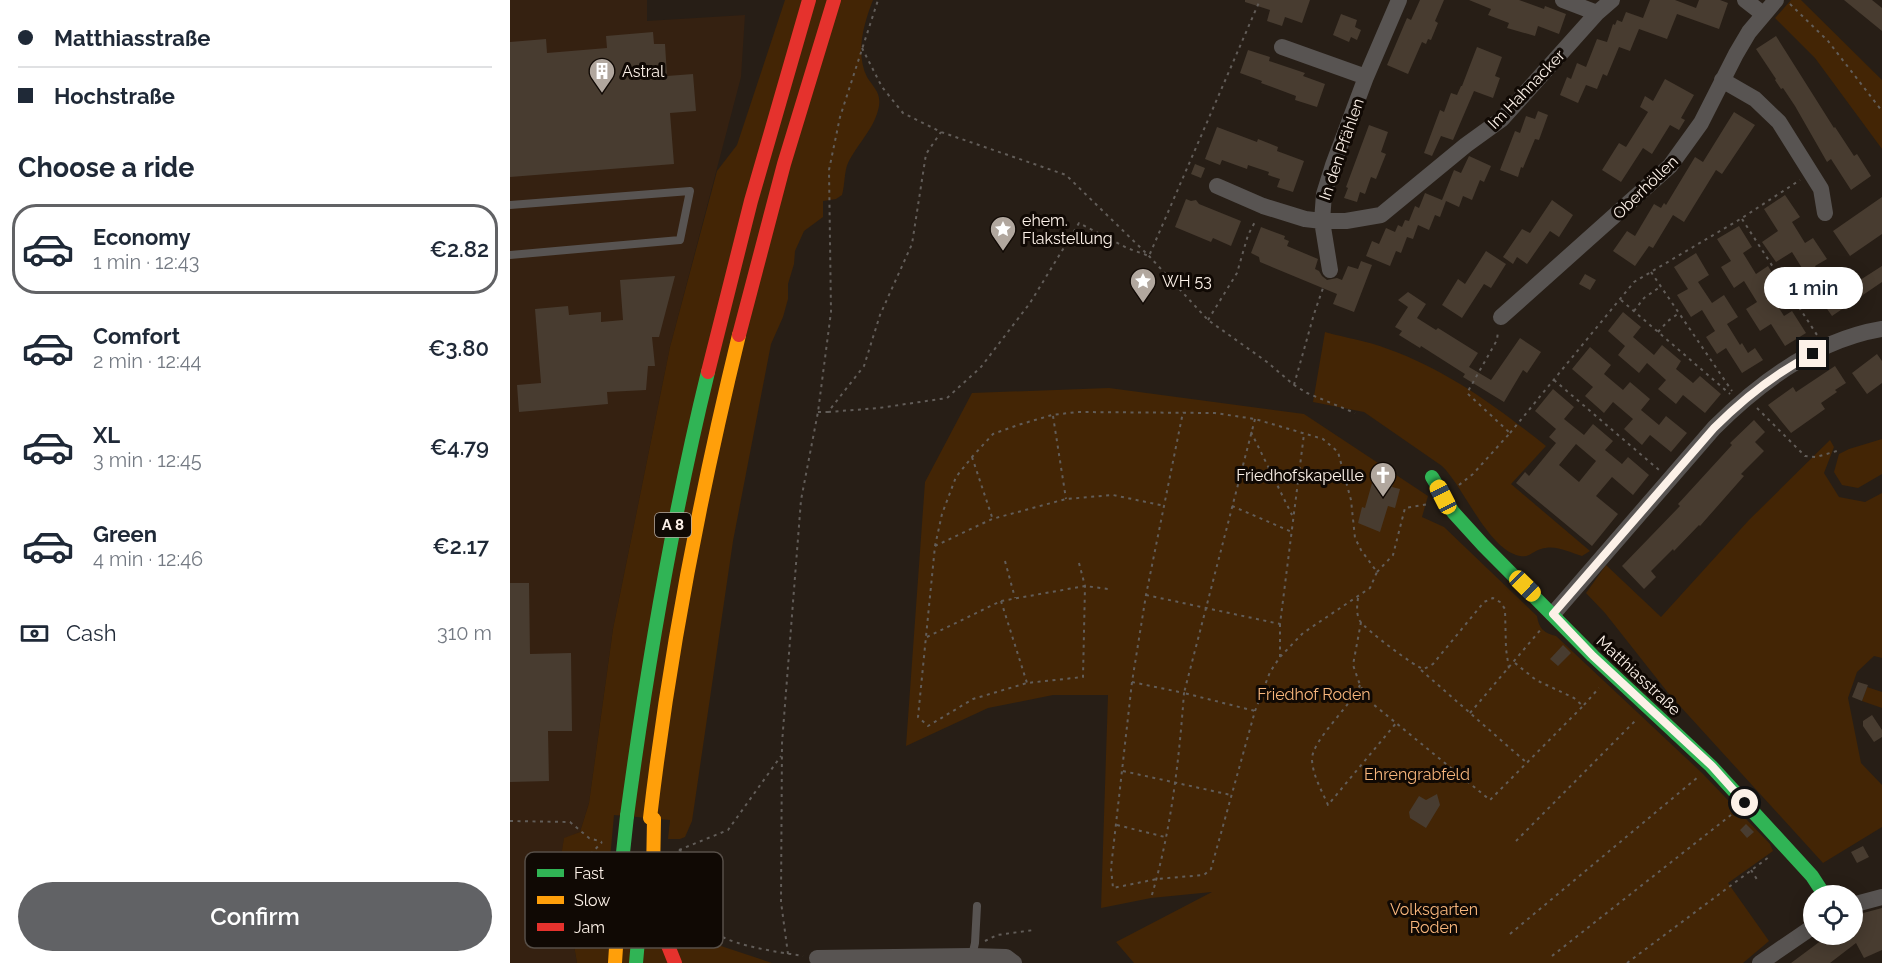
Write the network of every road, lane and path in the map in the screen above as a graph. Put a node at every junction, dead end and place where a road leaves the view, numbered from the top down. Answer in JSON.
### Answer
{"nodes":[{"id":1,"x":809,"y":0,"type":"edge"},
{"id":2,"x":834,"y":0,"type":"edge"},
{"id":3,"x":878,"y":0,"type":"edge"},
{"id":4,"x":1260,"y":0,"type":"edge"},
{"id":5,"x":1399,"y":0,"type":"edge"},
{"id":6,"x":1563,"y":0,"type":"edge"},
{"id":7,"x":1612,"y":0,"type":"edge"},
{"id":8,"x":1745,"y":0,"type":"edge"},
{"id":9,"x":1776,"y":0,"type":"edge"},
{"id":10,"x":1787,"y":0,"type":"edge"},
{"id":11,"x":1597,"y":13,"type":"junction"},
{"id":12,"x":1763,"y":14,"type":"junction"},
{"id":13,"x":1282,"y":46,"type":"dead end"},
{"id":14,"x":861,"y":47,"type":"junction"},
{"id":15,"x":1366,"y":77,"type":"junction"},
{"id":16,"x":1722,"y":80,"type":"junction"},
{"id":17,"x":1882,"y":111,"type":"edge"},
{"id":18,"x":941,"y":132,"type":"junction"},
{"id":19,"x":1812,"y":172,"type":"junction"},
{"id":20,"x":1217,"y":186,"type":"dead end"},
{"id":21,"x":510,"y":205,"type":"edge"},
{"id":22,"x":1394,"y":205,"type":"joint"},
{"id":23,"x":1263,"y":206,"type":"junction"},
{"id":24,"x":1825,"y":213,"type":"dead end"},
{"id":25,"x":1742,"y":218,"type":"junction"},
{"id":26,"x":1322,"y":221,"type":"junction"},
{"id":27,"x":510,"y":255,"type":"edge"},
{"id":28,"x":1149,"y":256,"type":"junction"},
{"id":29,"x":1330,"y":270,"type":"joint"},
{"id":30,"x":1651,"y":272,"type":"junction"},
{"id":31,"x":1661,"y":286,"type":"junction"},
{"id":32,"x":1620,"y":299,"type":"junction"},
{"id":33,"x":1634,"y":311,"type":"junction"},
{"id":34,"x":1679,"y":313,"type":"junction"},
{"id":35,"x":1501,"y":317,"type":"joint"},
{"id":36,"x":1208,"y":320,"type":"junction"},
{"id":37,"x":1882,"y":329,"type":"edge"},
{"id":38,"x":1658,"y":332,"type":"junction"},
{"id":39,"x":1825,"y":348,"type":"junction"},
{"id":40,"x":1554,"y":380,"type":"junction"},
{"id":41,"x":1294,"y":386,"type":"junction"},
{"id":42,"x":1740,"y":403,"type":"junction"},
{"id":43,"x":818,"y":412,"type":"junction"},
{"id":44,"x":828,"y":412,"type":"junction"},
{"id":45,"x":1183,"y":412,"type":"junction"},
{"id":46,"x":1355,"y":413,"type":"dead end"},
{"id":47,"x":1052,"y":415,"type":"junction"},
{"id":48,"x":1255,"y":419,"type":"junction"},
{"id":49,"x":1251,"y":432,"type":"junction"},
{"id":50,"x":1304,"y":433,"type":"junction"},
{"id":51,"x":1510,"y":433,"type":"junction"},
{"id":52,"x":1837,"y":451,"type":"dead end"},
{"id":53,"x":972,"y":458,"type":"junction"},
{"id":54,"x":1432,"y":477,"type":"dead end"},
{"id":55,"x":1670,"y":479,"type":"junction"},
{"id":56,"x":1443,"y":497,"type":"junction"},
{"id":57,"x":1066,"y":500,"type":"junction"},
{"id":58,"x":1165,"y":506,"type":"junction"},
{"id":59,"x":1232,"y":506,"type":"junction"},
{"id":60,"x":1293,"y":518,"type":"junction"},
{"id":61,"x":992,"y":519,"type":"junction"},
{"id":62,"x":1292,"y":532,"type":"junction"},
{"id":63,"x":935,"y":546,"type":"junction"},
{"id":64,"x":1005,"y":561,"type":"dead end"},
{"id":65,"x":1079,"y":563,"type":"dead end"},
{"id":66,"x":1377,"y":572,"type":"junction"},
{"id":67,"x":1085,"y":586,"type":"junction"},
{"id":68,"x":1108,"y":589,"type":"dead end"},
{"id":69,"x":1146,"y":595,"type":"junction"},
{"id":70,"x":1358,"y":597,"type":"junction"},
{"id":71,"x":1015,"y":598,"type":"junction"},
{"id":72,"x":1001,"y":601,"type":"junction"},
{"id":73,"x":1206,"y":608,"type":"junction"},
{"id":74,"x":1554,"y":615,"type":"junction"},
{"id":75,"x":1361,"y":622,"type":"junction"},
{"id":76,"x":1280,"y":624,"type":"junction"},
{"id":77,"x":927,"y":638,"type":"junction"},
{"id":78,"x":1280,"y":657,"type":"junction"},
{"id":79,"x":1515,"y":663,"type":"junction"},
{"id":80,"x":1420,"y":669,"type":"junction"},
{"id":81,"x":1509,"y":669,"type":"junction"},
{"id":82,"x":1132,"y":682,"type":"junction"},
{"id":83,"x":1027,"y":683,"type":"junction"},
{"id":84,"x":1360,"y":685,"type":"junction"},
{"id":85,"x":1599,"y":688,"type":"dead end"},
{"id":86,"x":1184,"y":693,"type":"junction"},
{"id":87,"x":1583,"y":706,"type":"junction"},
{"id":88,"x":1649,"y":708,"type":"junction"},
{"id":89,"x":1255,"y":711,"type":"junction"},
{"id":90,"x":1470,"y":712,"type":"junction"},
{"id":91,"x":1397,"y":723,"type":"junction"},
{"id":92,"x":781,"y":756,"type":"junction"},
{"id":93,"x":1527,"y":763,"type":"junction"},
{"id":94,"x":1712,"y":766,"type":"junction"},
{"id":95,"x":1123,"y":771,"type":"junction"},
{"id":96,"x":1175,"y":782,"type":"junction"},
{"id":97,"x":1231,"y":795,"type":"junction"},
{"id":98,"x":1745,"y":803,"type":"junction"},
{"id":99,"x":510,"y":821,"type":"edge"},
{"id":100,"x":1117,"y":825,"type":"junction"},
{"id":101,"x":1165,"y":837,"type":"junction"},
{"id":102,"x":1515,"y":841,"type":"dead end"},
{"id":103,"x":593,"y":852,"type":"edge"},
{"id":104,"x":623,"y":852,"type":"edge"},
{"id":105,"x":650,"y":852,"type":"edge"},
{"id":106,"x":682,"y":852,"type":"edge"},
{"id":107,"x":1770,"y":856,"type":"dead end"},
{"id":108,"x":1751,"y":869,"type":"junction"},
{"id":109,"x":1157,"y":879,"type":"junction"},
{"id":110,"x":1758,"y":881,"type":"dead end"},
{"id":111,"x":1818,"y":885,"type":"edge"},
{"id":112,"x":1882,"y":897,"type":"edge"},
{"id":113,"x":1151,"y":898,"type":"dead end"},
{"id":114,"x":1863,"y":902,"type":"edge"},
{"id":115,"x":977,"y":906,"type":"dead end"},
{"id":116,"x":1034,"y":930,"type":"dead end"},
{"id":117,"x":1510,"y":934,"type":"dead end"},
{"id":118,"x":1803,"y":934,"type":"edge"},
{"id":119,"x":723,"y":937,"type":"edge"},
{"id":120,"x":616,"y":948,"type":"edge"},
{"id":121,"x":638,"y":948,"type":"edge"},
{"id":122,"x":669,"y":948,"type":"edge"},
{"id":123,"x":788,"y":954,"type":"junction"},
{"id":124,"x":1552,"y":956,"type":"dead end"},
{"id":125,"x":817,"y":957,"type":"joint"},
{"id":126,"x":972,"y":959,"type":"edge"},
{"id":127,"x":908,"y":960,"type":"edge"},
{"id":128,"x":615,"y":963,"type":"edge"},
{"id":129,"x":636,"y":963,"type":"edge"},
{"id":130,"x":675,"y":963,"type":"edge"},
{"id":131,"x":1014,"y":963,"type":"edge"},
{"id":132,"x":1627,"y":963,"type":"edge"},
{"id":133,"x":1760,"y":963,"type":"edge"}],
"edges":[{"from":1,"to":104,"type":"main road","number":"A 8","bridge":true},
{"from":2,"to":105,"type":"main road","number":"A 8"},
{"from":3,"to":14,"type":"path"},
{"from":4,"to":28,"type":"path"},
{"from":5,"to":15,"type":"street","name":"In den Pfählen"},
{"from":6,"to":11,"type":"street"},
{"from":7,"to":11,"type":"street","name":"Im Hahnacker"},
{"from":8,"to":12,"type":"street"},
{"from":9,"to":12,"type":"street","name":"Oberhöllen"},
{"from":10,"to":17,"type":"path"},
{"from":11,"to":22,"type":"street","name":"Im Hahnacker"},
{"from":12,"to":16,"type":"street","name":"Oberhöllen"},
{"from":13,"to":15,"type":"street","name":"In den Pfählen"},
{"from":14,"to":18,"type":"path"},
{"from":14,"to":43,"type":"path"},
{"from":15,"to":26,"type":"street","name":"In den Pfählen"},
{"from":16,"to":19,"type":"street"},
{"from":16,"to":35,"type":"street","name":"Oberhöllen"},
{"from":18,"to":28,"type":"path"},
{"from":18,"to":44,"type":"path"},
{"from":19,"to":24,"type":"street"},
{"from":19,"to":25,"type":"path"},
{"from":20,"to":23,"type":"street","name":"In den Pfählen"},
{"from":21,"to":27,"type":"lane"},
{"from":22,"to":26,"type":"street","name":"In den Pfählen"},
{"from":23,"to":26,"type":"street","name":"In den Pfählen"},
{"from":23,"to":36,"type":"path"},
{"from":25,"to":30,"type":"path"},
{"from":25,"to":39,"type":"path"},
{"from":26,"to":29,"type":"street","name":"In den Pfählen"},
{"from":28,"to":36,"type":"path"},
{"from":28,"to":44,"type":"path"},
{"from":29,"to":41,"type":"path"},
{"from":30,"to":31,"type":"path"},
{"from":30,"to":32,"type":"path"},
{"from":31,"to":33,"type":"path"},
{"from":31,"to":34,"type":"path"},
{"from":32,"to":33,"type":"path"},
{"from":32,"to":40,"type":"path"},
{"from":33,"to":38,"type":"path"},
{"from":34,"to":38,"type":"path"},
{"from":34,"to":42,"type":"path"},
{"from":35,"to":51,"type":"path"},
{"from":36,"to":41,"type":"path"},
{"from":37,"to":39,"type":"street"},
{"from":38,"to":42,"type":"path"},
{"from":39,"to":42,"type":"street"},
{"from":40,"to":51,"type":"path"},
{"from":40,"to":55,"type":"path"},
{"from":41,"to":46,"type":"path"},
{"from":42,"to":52,"type":"path"},
{"from":42,"to":55,"type":"street"},
{"from":43,"to":44,"type":"path"},
{"from":43,"to":92,"type":"path"},
{"from":45,"to":47,"type":"path"},
{"from":45,"to":48,"type":"path"},
{"from":45,"to":58,"type":"path"},
{"from":47,"to":53,"type":"path"},
{"from":47,"to":57,"type":"path"},
{"from":48,"to":49,"type":"path"},
{"from":48,"to":50,"type":"path"},
{"from":49,"to":59,"type":"path"},
{"from":49,"to":60,"type":"path"},
{"from":50,"to":60,"type":"path"},
{"from":50,"to":66,"type":"path"},
{"from":51,"to":56,"type":"path"},
{"from":53,"to":61,"type":"path"},
{"from":53,"to":63,"type":"path"},
{"from":54,"to":56,"type":"main road","name":"Matthiasstraße"},
{"from":55,"to":74,"type":"street"},
{"from":56,"to":66,"type":"path"},
{"from":56,"to":74,"type":"main road","name":"Matthiasstraße"},
{"from":57,"to":58,"type":"path"},
{"from":57,"to":61,"type":"path"},
{"from":58,"to":69,"type":"path"},
{"from":59,"to":62,"type":"path"},
{"from":59,"to":73,"type":"path"},
{"from":60,"to":62,"type":"path"},
{"from":61,"to":63,"type":"path"},
{"from":62,"to":76,"type":"path"},
{"from":63,"to":77,"type":"path"},
{"from":64,"to":71,"type":"path"},
{"from":65,"to":67,"type":"path"},
{"from":66,"to":70,"type":"path"},
{"from":67,"to":68,"type":"path"},
{"from":67,"to":71,"type":"path"},
{"from":67,"to":83,"type":"path"},
{"from":69,"to":73,"type":"path"},
{"from":69,"to":82,"type":"path"},
{"from":70,"to":75,"type":"path"},
{"from":70,"to":78,"type":"path"},
{"from":71,"to":72,"type":"path"},
{"from":72,"to":77,"type":"path"},
{"from":72,"to":83,"type":"path"},
{"from":73,"to":76,"type":"path"},
{"from":73,"to":86,"type":"path"},
{"from":74,"to":79,"type":"path"},
{"from":74,"to":88,"type":"main road","name":"Matthiasstraße"},
{"from":75,"to":80,"type":"path"},
{"from":75,"to":84,"type":"path"},
{"from":76,"to":78,"type":"path"},
{"from":77,"to":83,"type":"path"},
{"from":78,"to":89,"type":"path"},
{"from":79,"to":81,"type":"path"},
{"from":79,"to":87,"type":"path"},
{"from":80,"to":81,"type":"path"},
{"from":80,"to":90,"type":"path"},
{"from":81,"to":90,"type":"path"},
{"from":82,"to":86,"type":"path"},
{"from":82,"to":95,"type":"path"},
{"from":84,"to":91,"type":"path"},
{"from":84,"to":91,"type":"path"},
{"from":85,"to":87,"type":"path"},
{"from":86,"to":89,"type":"path"},
{"from":86,"to":96,"type":"path"},
{"from":87,"to":93,"type":"path"},
{"from":88,"to":94,"type":"main road","name":"Matthiasstraße"},
{"from":88,"to":102,"type":"path"},
{"from":89,"to":97,"type":"path"},
{"from":90,"to":93,"type":"path"},
{"from":91,"to":93,"type":"path"},
{"from":92,"to":106,"type":"path"},
{"from":92,"to":123,"type":"path"},
{"from":94,"to":98,"type":"main road","name":"Matthiasstraße"},
{"from":94,"to":117,"type":"path"},
{"from":95,"to":96,"type":"path"},
{"from":95,"to":100,"type":"path"},
{"from":96,"to":97,"type":"path"},
{"from":96,"to":101,"type":"path"},
{"from":97,"to":109,"type":"path"},
{"from":98,"to":111,"type":"main road","name":"Matthiasstraße"},
{"from":98,"to":124,"type":"path"},
{"from":99,"to":103,"type":"path"},
{"from":100,"to":101,"type":"path"},
{"from":100,"to":109,"type":"path"},
{"from":101,"to":109,"type":"path"},
{"from":107,"to":108,"type":"path"},
{"from":108,"to":110,"type":"path"},
{"from":108,"to":132,"type":"path"},
{"from":109,"to":113,"type":"path"},
{"from":112,"to":114,"type":"street"},
{"from":115,"to":126,"type":"lane"},
{"from":116,"to":126,"type":"path"},
{"from":118,"to":133,"type":"street"},
{"from":119,"to":123,"type":"path"},
{"from":120,"to":128,"type":"main road","number":"A 8","bridge":true},
{"from":121,"to":129,"type":"main road","number":"A 8"},
{"from":122,"to":130,"type":"main road"},
{"from":123,"to":125,"type":"path"},
{"from":125,"to":127,"type":"street"},
{"from":126,"to":127,"type":"street"},
{"from":126,"to":131,"type":"street"}]}
